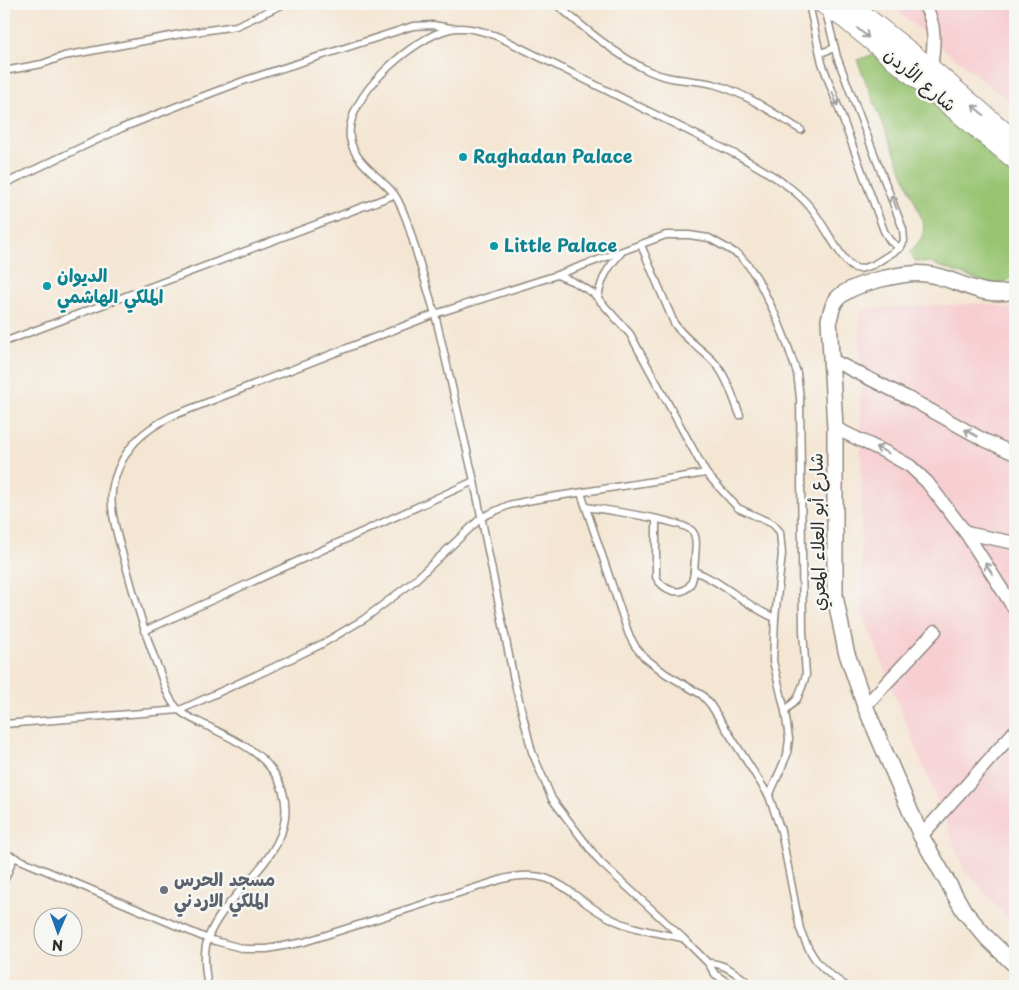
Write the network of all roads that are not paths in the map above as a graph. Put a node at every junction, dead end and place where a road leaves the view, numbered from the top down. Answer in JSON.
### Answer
{"nodes":[{"id":1,"x":284,"y":4,"type":"edge"},
{"id":2,"x":556,"y":4,"type":"edge"},
{"id":3,"x":808,"y":4,"type":"edge"},
{"id":4,"x":824,"y":4,"type":"edge"},
{"id":5,"x":849,"y":4,"type":"edge"},
{"id":6,"x":924,"y":4,"type":"edge"},
{"id":7,"x":452,"y":29,"type":"junction"},
{"id":8,"x":835,"y":48,"type":"junction"},
{"id":9,"x":820,"y":53,"type":"junction"},
{"id":10,"x":931,"y":68,"type":"junction"},
{"id":11,"x":4,"y":71,"type":"edge"},
{"id":12,"x":801,"y":130,"type":"dead end"},
{"id":13,"x":1015,"y":142,"type":"edge"},
{"id":14,"x":1015,"y":158,"type":"edge"},
{"id":15,"x":4,"y":184,"type":"edge"},
{"id":16,"x":394,"y":195,"type":"junction"},
{"id":17,"x":641,"y":245,"type":"junction"},
{"id":18,"x":900,"y":248,"type":"junction"},
{"id":19,"x":622,"y":252,"type":"junction"},
{"id":20,"x":557,"y":276,"type":"junction"},
{"id":21,"x":1015,"y":291,"type":"edge"},
{"id":22,"x":598,"y":298,"type":"junction"},
{"id":23,"x":435,"y":314,"type":"junction"},
{"id":24,"x":4,"y":342,"type":"edge"},
{"id":25,"x":832,"y":360,"type":"junction"},
{"id":26,"x":740,"y":415,"type":"dead end"},
{"id":27,"x":835,"y":428,"type":"junction"},
{"id":28,"x":1015,"y":454,"type":"edge"},
{"id":29,"x":706,"y":473,"type":"junction"},
{"id":30,"x":474,"y":481,"type":"junction"},
{"id":31,"x":581,"y":493,"type":"junction"},
{"id":32,"x":586,"y":507,"type":"junction"},
{"id":33,"x":482,"y":517,"type":"junction"},
{"id":34,"x":656,"y":518,"type":"junction"},
{"id":35,"x":966,"y":533,"type":"junction"},
{"id":36,"x":1015,"y":542,"type":"edge"},
{"id":37,"x":694,"y":571,"type":"junction"},
{"id":38,"x":1015,"y":610,"type":"edge"},
{"id":39,"x":775,"y":618,"type":"junction"},
{"id":40,"x":144,"y":631,"type":"junction"},
{"id":41,"x":935,"y":631,"type":"dead end"},
{"id":42,"x":865,"y":706,"type":"junction"},
{"id":43,"x":180,"y":710,"type":"junction"},
{"id":44,"x":785,"y":711,"type":"junction"},
{"id":45,"x":4,"y":724,"type":"edge"},
{"id":46,"x":1015,"y":731,"type":"edge"},
{"id":47,"x":769,"y":796,"type":"junction"},
{"id":48,"x":921,"y":836,"type":"junction"},
{"id":49,"x":4,"y":853,"type":"edge"},
{"id":50,"x":14,"y":857,"type":"junction"},
{"id":51,"x":4,"y":881,"type":"edge"},
{"id":52,"x":683,"y":938,"type":"junction"},
{"id":53,"x":208,"y":939,"type":"junction"},
{"id":54,"x":708,"y":963,"type":"junction"},
{"id":55,"x":1015,"y":965,"type":"edge"},
{"id":56,"x":208,"y":986,"type":"edge"},
{"id":57,"x":732,"y":986,"type":"edge"},
{"id":58,"x":753,"y":986,"type":"edge"},
{"id":59,"x":846,"y":986,"type":"edge"}],
"edges":[{"from":1,"to":11,"type":"lane"},
{"from":2,"to":12,"type":"lane"},
{"from":3,"to":9,"type":"lane"},
{"from":4,"to":8,"type":"lane"},
{"from":4,"to":14,"type":"highway","name":"شارع الأردن","one_way":true},
{"from":5,"to":10,"type":"highway","name":"شارع الأردن"},
{"from":6,"to":10,"type":"street"},
{"from":7,"to":15,"type":"lane"},
{"from":7,"to":16,"type":"lane"},
{"from":7,"to":18,"type":"lane"},
{"from":8,"to":9,"type":"lane"},
{"from":18,"to":8,"type":"lane","one_way":true},
{"from":9,"to":18,"type":"lane","one_way":true},
{"from":13,"to":10,"type":"highway","name":"شارع الأردن","one_way":true},
{"from":16,"to":23,"type":"lane"},
{"from":16,"to":24,"type":"lane"},
{"from":17,"to":19,"type":"lane"},
{"from":17,"to":26,"type":"lane"},
{"from":17,"to":44,"type":"lane"},
{"from":19,"to":20,"type":"lane"},
{"from":19,"to":22,"type":"lane"},
{"from":20,"to":22,"type":"lane"},
{"from":20,"to":23,"type":"lane"},
{"from":21,"to":25,"type":"street","name":"شارع أبو العلاء المعري"},
{"from":22,"to":29,"type":"lane"},
{"from":23,"to":30,"type":"lane"},
{"from":23,"to":40,"type":"lane"},
{"from":25,"to":27,"type":"street","name":"شارع أبو العلاء المعري"},
{"from":28,"to":25,"type":"street","one_way":true},
{"from":35,"to":27,"type":"street","one_way":true},
{"from":27,"to":42,"type":"street","name":"شارع أبو العلاء المعري"},
{"from":29,"to":31,"type":"lane"},
{"from":29,"to":39,"type":"lane"},
{"from":30,"to":33,"type":"lane"},
{"from":30,"to":40,"type":"lane"},
{"from":31,"to":32,"type":"lane"},
{"from":31,"to":33,"type":"lane"},
{"from":32,"to":34,"type":"lane"},
{"from":32,"to":47,"type":"lane"},
{"from":33,"to":43,"type":"lane"},
{"from":33,"to":52,"type":"lane"},
{"from":34,"to":37,"type":"lane"},
{"from":34,"to":37,"type":"lane"},
{"from":35,"to":36,"type":"street"},
{"from":38,"to":35,"type":"street","one_way":true},
{"from":37,"to":39,"type":"lane"},
{"from":39,"to":44,"type":"lane"},
{"from":40,"to":43,"type":"lane"},
{"from":41,"to":42,"type":"street"},
{"from":42,"to":48,"type":"street","name":"شارع أبو العلاء المعري"},
{"from":43,"to":45,"type":"lane"},
{"from":43,"to":53,"type":"lane"},
{"from":44,"to":47,"type":"lane"},
{"from":46,"to":48,"type":"street"},
{"from":47,"to":59,"type":"lane"},
{"from":48,"to":55,"type":"street","name":"شارع أبو العلاء المعري"},
{"from":49,"to":50,"type":"lane"},
{"from":50,"to":51,"type":"lane"},
{"from":50,"to":53,"type":"lane"},
{"from":52,"to":53,"type":"lane"},
{"from":52,"to":54,"type":"lane"},
{"from":53,"to":56,"type":"lane"},
{"from":54,"to":57,"type":"lane"},
{"from":54,"to":58,"type":"lane"}]}
